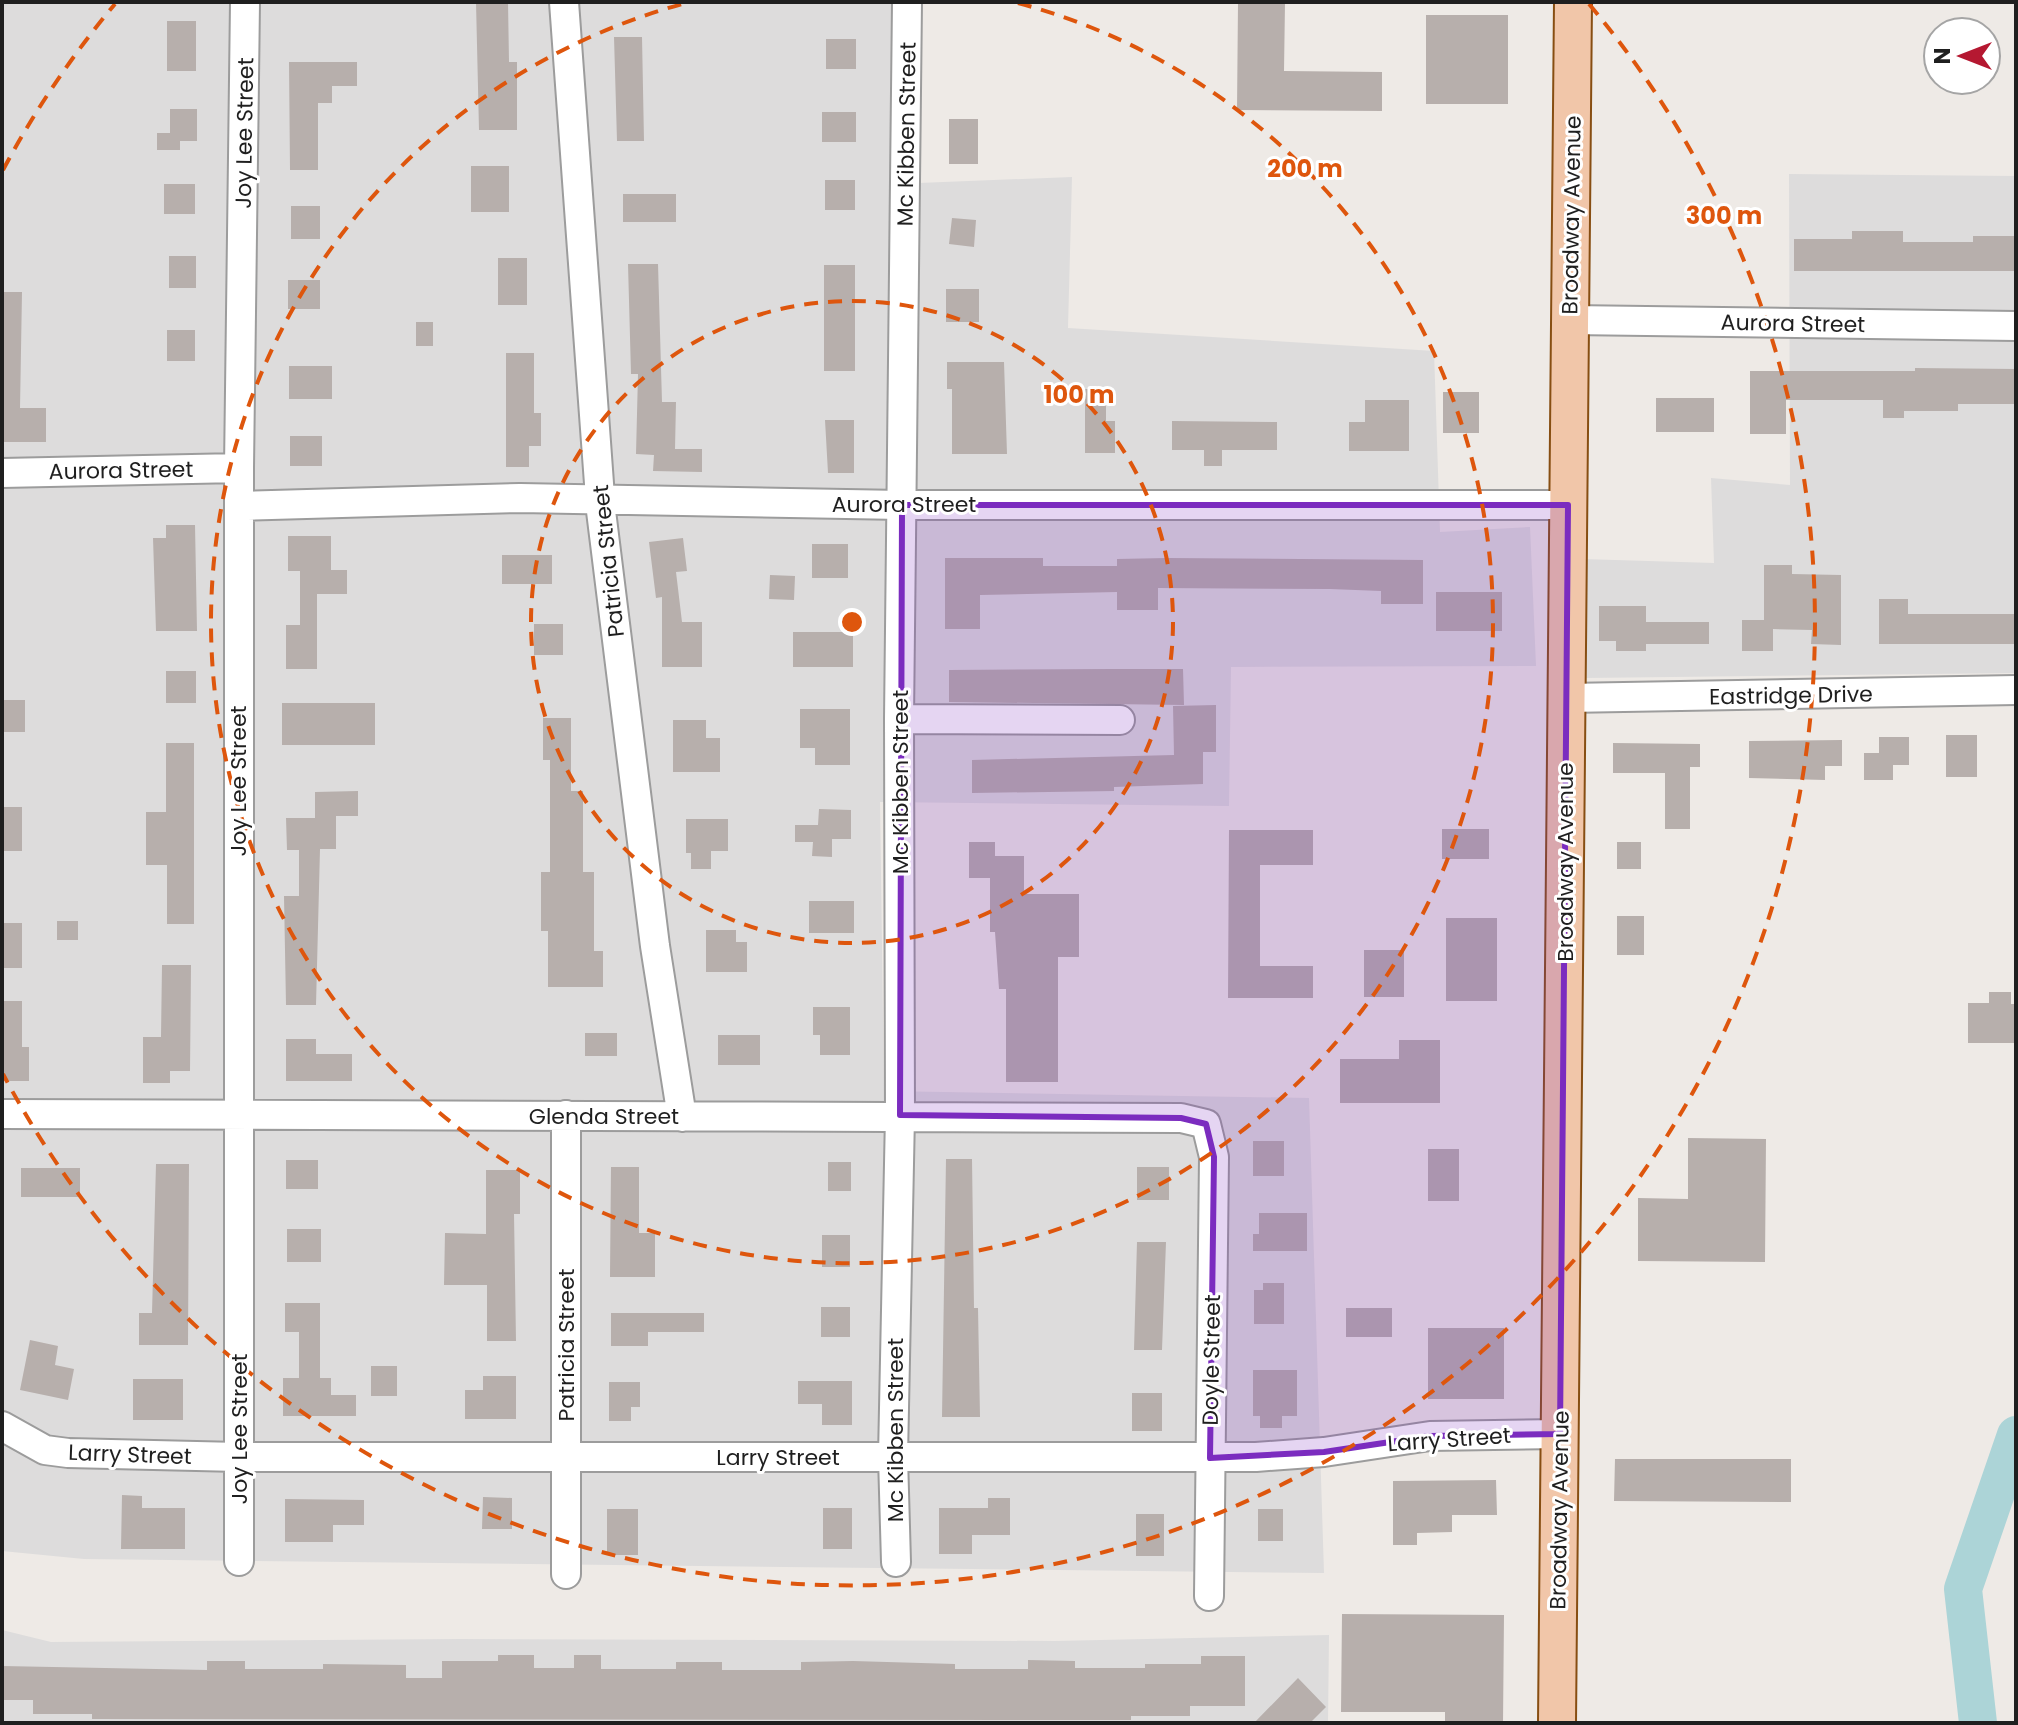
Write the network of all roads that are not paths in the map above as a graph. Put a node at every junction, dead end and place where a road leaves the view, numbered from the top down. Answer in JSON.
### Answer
{"nodes":[{"id":1,"x":245,"y":2,"type":"edge"},
{"id":2,"x":564,"y":2,"type":"edge"},
{"id":3,"x":907,"y":2,"type":"edge"},
{"id":4,"x":1573,"y":2,"type":"edge"},
{"id":5,"x":1570,"y":320,"type":"junction"},
{"id":6,"x":2016,"y":326,"type":"edge"},
{"id":7,"x":239,"y":468,"type":"junction"},
{"id":8,"x":2,"y":473,"type":"edge"},
{"id":9,"x":601,"y":501,"type":"junction"},
{"id":10,"x":902,"y":505,"type":"junction"},
{"id":11,"x":1568,"y":505,"type":"junction"},
{"id":12,"x":239,"y":506,"type":"junction"},
{"id":13,"x":2016,"y":690,"type":"edge"},
{"id":14,"x":1567,"y":698,"type":"junction"},
{"id":15,"x":899,"y":719,"type":"junction"},
{"id":16,"x":1120,"y":720,"type":"dead end"},
{"id":17,"x":2,"y":1114,"type":"edge"},
{"id":18,"x":237,"y":1115,"type":"junction"},
{"id":19,"x":566,"y":1115,"type":"junction"},
{"id":20,"x":900,"y":1115,"type":"junction"},
{"id":21,"x":682,"y":1117,"type":"junction"},
{"id":22,"x":1206,"y":1124,"type":"joint"},
{"id":23,"x":2,"y":1426,"type":"edge"},
{"id":24,"x":1560,"y":1434,"type":"junction"},
{"id":25,"x":239,"y":1457,"type":"junction"},
{"id":26,"x":566,"y":1457,"type":"junction"},
{"id":27,"x":893,"y":1457,"type":"junction"},
{"id":28,"x":1210,"y":1458,"type":"junction"},
{"id":29,"x":239,"y":1561,"type":"dead end"},
{"id":30,"x":896,"y":1562,"type":"dead end"},
{"id":31,"x":566,"y":1574,"type":"dead end"},
{"id":32,"x":1209,"y":1596,"type":"dead end"},
{"id":33,"x":1557,"y":1723,"type":"edge"}],
"edges":[{"from":1,"to":7,"type":"street","name":"Joy Lee Street"},
{"from":2,"to":9,"type":"street","name":"Patricia Street"},
{"from":3,"to":10,"type":"street","name":"Mc Kibben Street"},
{"from":4,"to":5,"type":"main road","name":"Broadway Avenue"},
{"from":5,"to":6,"type":"street","name":"Aurora Street"},
{"from":5,"to":11,"type":"main road","name":"Broadway Avenue"},
{"from":7,"to":8,"type":"street","name":"Aurora Street"},
{"from":7,"to":12,"type":"street","name":"Joy Lee Street"},
{"from":9,"to":10,"type":"street","name":"Aurora Street"},
{"from":9,"to":12,"type":"street","name":"Aurora Street"},
{"from":9,"to":21,"type":"street","name":"Patricia Street"},
{"from":10,"to":11,"type":"street","name":"Aurora Street"},
{"from":10,"to":15,"type":"street","name":"Mc Kibben Street"},
{"from":11,"to":14,"type":"main road","name":"Broadway Avenue"},
{"from":12,"to":18,"type":"street","name":"Joy Lee Street"},
{"from":13,"to":14,"type":"street","name":"Eastridge Drive"},
{"from":14,"to":24,"type":"main road","name":"Broadway Avenue"},
{"from":15,"to":16,"type":"street"},
{"from":15,"to":20,"type":"street","name":"Mc Kibben Street"},
{"from":17,"to":18,"type":"street","name":"Glenda Street"},
{"from":18,"to":19,"type":"street","name":"Glenda Street"},
{"from":18,"to":25,"type":"street","name":"Joy Lee Street"},
{"from":19,"to":21,"type":"street","name":"Glenda Street"},
{"from":19,"to":26,"type":"street","name":"Patricia Street"},
{"from":20,"to":21,"type":"street","name":"Glenda Street"},
{"from":20,"to":22,"type":"street","name":"Glenda Street"},
{"from":20,"to":27,"type":"street","name":"Mc Kibben Street"},
{"from":22,"to":28,"type":"street","name":"Doyle Street"},
{"from":23,"to":25,"type":"street","name":"Larry Street"},
{"from":24,"to":28,"type":"street","name":"Larry Street"},
{"from":24,"to":33,"type":"main road","name":"Broadway Avenue"},
{"from":25,"to":26,"type":"street","name":"Larry Street"},
{"from":25,"to":29,"type":"street","name":"Joy Lee Street"},
{"from":26,"to":27,"type":"street","name":"Larry Street"},
{"from":26,"to":31,"type":"street","name":"Patricia Street"},
{"from":27,"to":28,"type":"street","name":"Larry Street"},
{"from":27,"to":30,"type":"street","name":"Mc Kibben Street"},
{"from":28,"to":32,"type":"street","name":"Doyle Street"}]}
